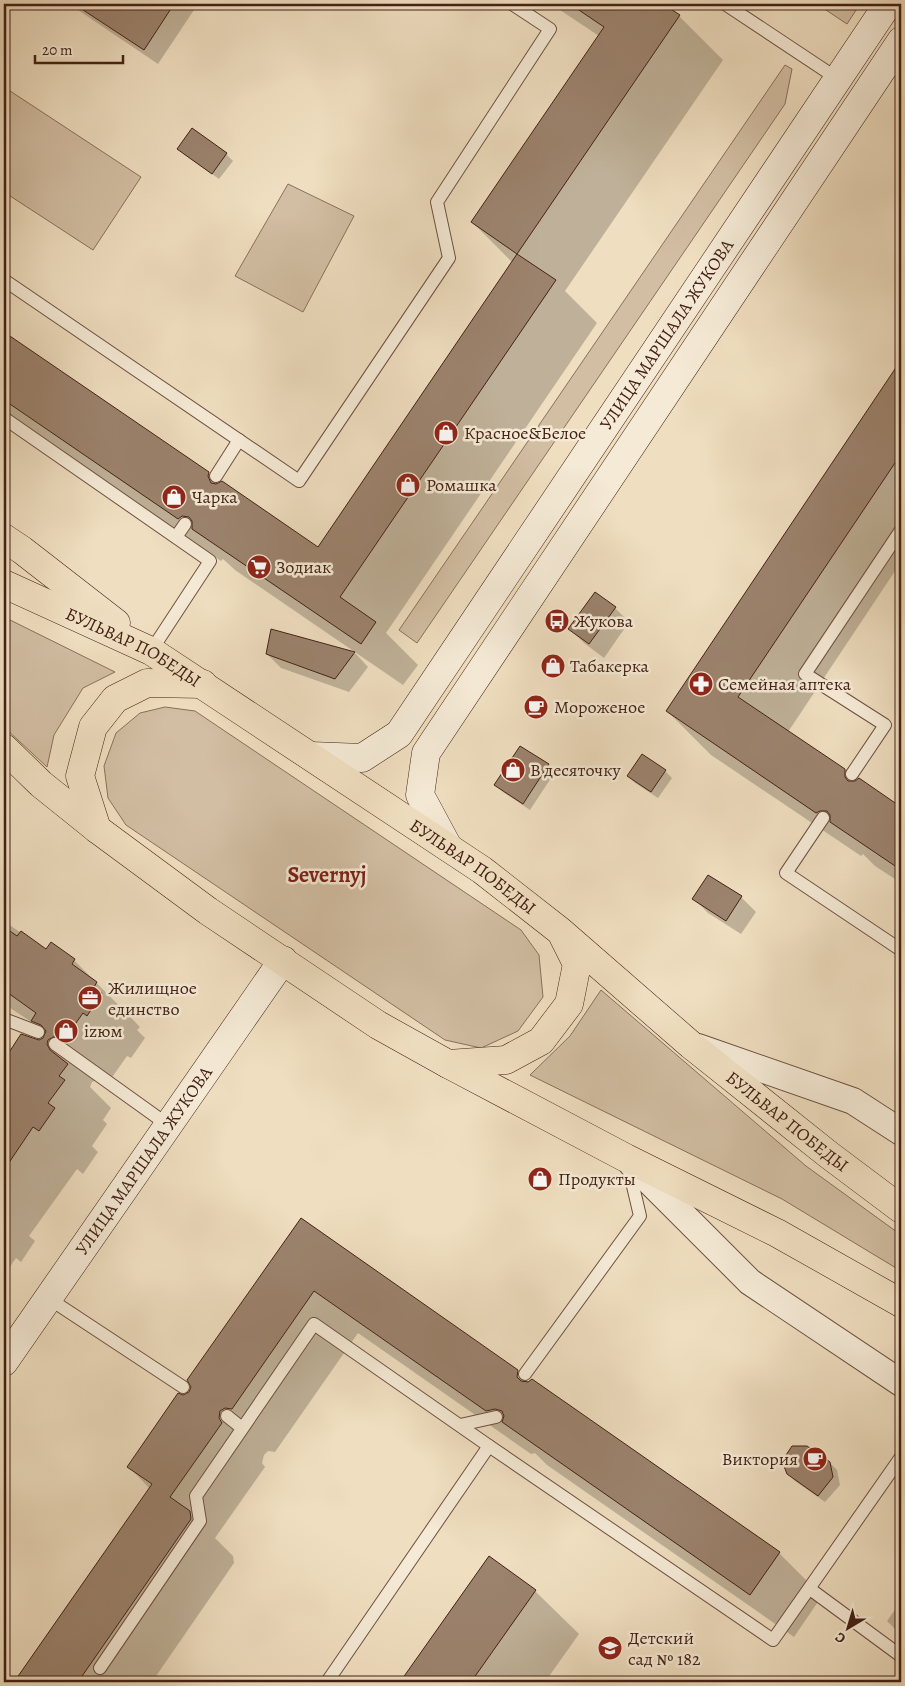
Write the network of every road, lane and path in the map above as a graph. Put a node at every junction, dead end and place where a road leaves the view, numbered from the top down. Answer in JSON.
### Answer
{"nodes":[{"id":1,"x":512,"y":4,"type":"edge"},
{"id":2,"x":725,"y":4,"type":"edge"},
{"id":3,"x":888,"y":4,"type":"edge"},
{"id":4,"x":901,"y":41,"type":"edge"},
{"id":5,"x":838,"y":79,"type":"junction"},
{"id":6,"x":4,"y":280,"type":"edge"},
{"id":7,"x":4,"y":418,"type":"edge"},
{"id":8,"x":239,"y":440,"type":"junction"},
{"id":9,"x":216,"y":476,"type":"dead end"},
{"id":10,"x":185,"y":524,"type":"dead end"},
{"id":11,"x":901,"y":530,"type":"edge"},
{"id":12,"x":176,"y":537,"type":"junction"},
{"id":13,"x":4,"y":538,"type":"edge"},
{"id":14,"x":4,"y":584,"type":"edge"},
{"id":15,"x":151,"y":650,"type":"junction"},
{"id":16,"x":203,"y":684,"type":"junction"},
{"id":17,"x":4,"y":748,"type":"edge"},
{"id":18,"x":311,"y":756,"type":"junction"},
{"id":19,"x":4,"y":763,"type":"edge"},
{"id":20,"x":852,"y":774,"type":"dead end"},
{"id":21,"x":41,"y":784,"type":"junction"},
{"id":22,"x":823,"y":818,"type":"dead end"},
{"id":23,"x":97,"y":829,"type":"junction"},
{"id":24,"x":448,"y":846,"type":"junction"},
{"id":25,"x":560,"y":930,"type":"junction"},
{"id":26,"x":901,"y":950,"type":"edge"},
{"id":27,"x":283,"y":960,"type":"junction"},
{"id":28,"x":4,"y":1019,"type":"edge"},
{"id":29,"x":38,"y":1032,"type":"dead end"},
{"id":30,"x":55,"y":1044,"type":"dead end"},
{"id":31,"x":690,"y":1045,"type":"junction"},
{"id":32,"x":448,"y":1064,"type":"junction"},
{"id":33,"x":168,"y":1125,"type":"junction"},
{"id":34,"x":901,"y":1132,"type":"edge"},
{"id":35,"x":626,"y":1158,"type":"junction"},
{"id":36,"x":901,"y":1209,"type":"edge"},
{"id":37,"x":48,"y":1298,"type":"junction"},
{"id":38,"x":901,"y":1303,"type":"edge"},
{"id":39,"x":4,"y":1362,"type":"edge"},
{"id":40,"x":525,"y":1374,"type":"dead end"},
{"id":41,"x":901,"y":1383,"type":"edge"},
{"id":42,"x":183,"y":1387,"type":"dead end"},
{"id":43,"x":227,"y":1416,"type":"dead end"},
{"id":44,"x":496,"y":1418,"type":"dead end"},
{"id":45,"x":460,"y":1425,"type":"junction"},
{"id":46,"x":242,"y":1428,"type":"junction"},
{"id":47,"x":489,"y":1446,"type":"junction"},
{"id":48,"x":901,"y":1457,"type":"edge"},
{"id":49,"x":810,"y":1589,"type":"junction"},
{"id":50,"x":901,"y":1656,"type":"edge"},
{"id":51,"x":100,"y":1668,"type":"dead end"},
{"id":52,"x":327,"y":1682,"type":"edge"}],
"edges":[{"from":1,"to":8,"type":"lane"},
{"from":2,"to":5,"type":"lane"},
{"from":3,"to":5,"type":"street","name":"УЛИЦА МАРШАЛА ЖУКОВА"},
{"from":4,"to":24,"type":"street","name":"УЛИЦА МАРШАЛА ЖУКОВА"},
{"from":5,"to":18,"type":"street","name":"УЛИЦА МАРШАЛА ЖУКОВА"},
{"from":6,"to":8,"type":"lane"},
{"from":7,"to":12,"type":"lane"},
{"from":8,"to":9,"type":"lane"},
{"from":10,"to":12,"type":"lane"},
{"from":11,"to":20,"type":"lane"},
{"from":12,"to":15,"type":"lane"},
{"from":13,"to":15,"type":"main road"},
{"from":14,"to":15,"type":"main road","name":"БУЛЬВАР ПОБЕДЫ"},
{"from":15,"to":16,"type":"main road","name":"БУЛЬВАР ПОБЕДЫ"},
{"from":16,"to":18,"type":"main road","name":"БУЛЬВАР ПОБЕДЫ"},
{"from":16,"to":23,"type":"main road"},
{"from":17,"to":21,"type":"main road"},
{"from":18,"to":24,"type":"main road","name":"БУЛЬВАР ПОБЕДЫ"},
{"from":19,"to":21,"type":"main road"},
{"from":21,"to":23,"type":"main road"},
{"from":22,"to":26,"type":"lane"},
{"from":23,"to":27,"type":"main road"},
{"from":24,"to":25,"type":"main road","name":"БУЛЬВАР ПОБЕДЫ"},
{"from":25,"to":31,"type":"main road","name":"БУЛЬВАР ПОБЕДЫ"},
{"from":25,"to":32,"type":"main road"},
{"from":27,"to":32,"type":"main road"},
{"from":27,"to":33,"type":"street","name":"УЛИЦА МАРШАЛА ЖУКОВА"},
{"from":28,"to":29,"type":"lane"},
{"from":30,"to":33,"type":"lane"},
{"from":31,"to":34,"type":"street"},
{"from":31,"to":36,"type":"main road","name":"БУЛЬВАР ПОБЕДЫ"},
{"from":32,"to":35,"type":"main road"},
{"from":33,"to":37,"type":"street","name":"УЛИЦА МАРШАЛА ЖУКОВА"},
{"from":35,"to":38,"type":"main road"},
{"from":35,"to":40,"type":"lane"},
{"from":35,"to":41,"type":"street"},
{"from":37,"to":39,"type":"street","name":"УЛИЦА МАРШАЛА ЖУКОВА"},
{"from":37,"to":42,"type":"lane"},
{"from":43,"to":46,"type":"lane"},
{"from":44,"to":45,"type":"lane"},
{"from":45,"to":46,"type":"lane"},
{"from":45,"to":47,"type":"lane"},
{"from":46,"to":51,"type":"lane"},
{"from":47,"to":49,"type":"lane"},
{"from":47,"to":52,"type":"lane"},
{"from":48,"to":49,"type":"lane"},
{"from":49,"to":50,"type":"lane"}]}
